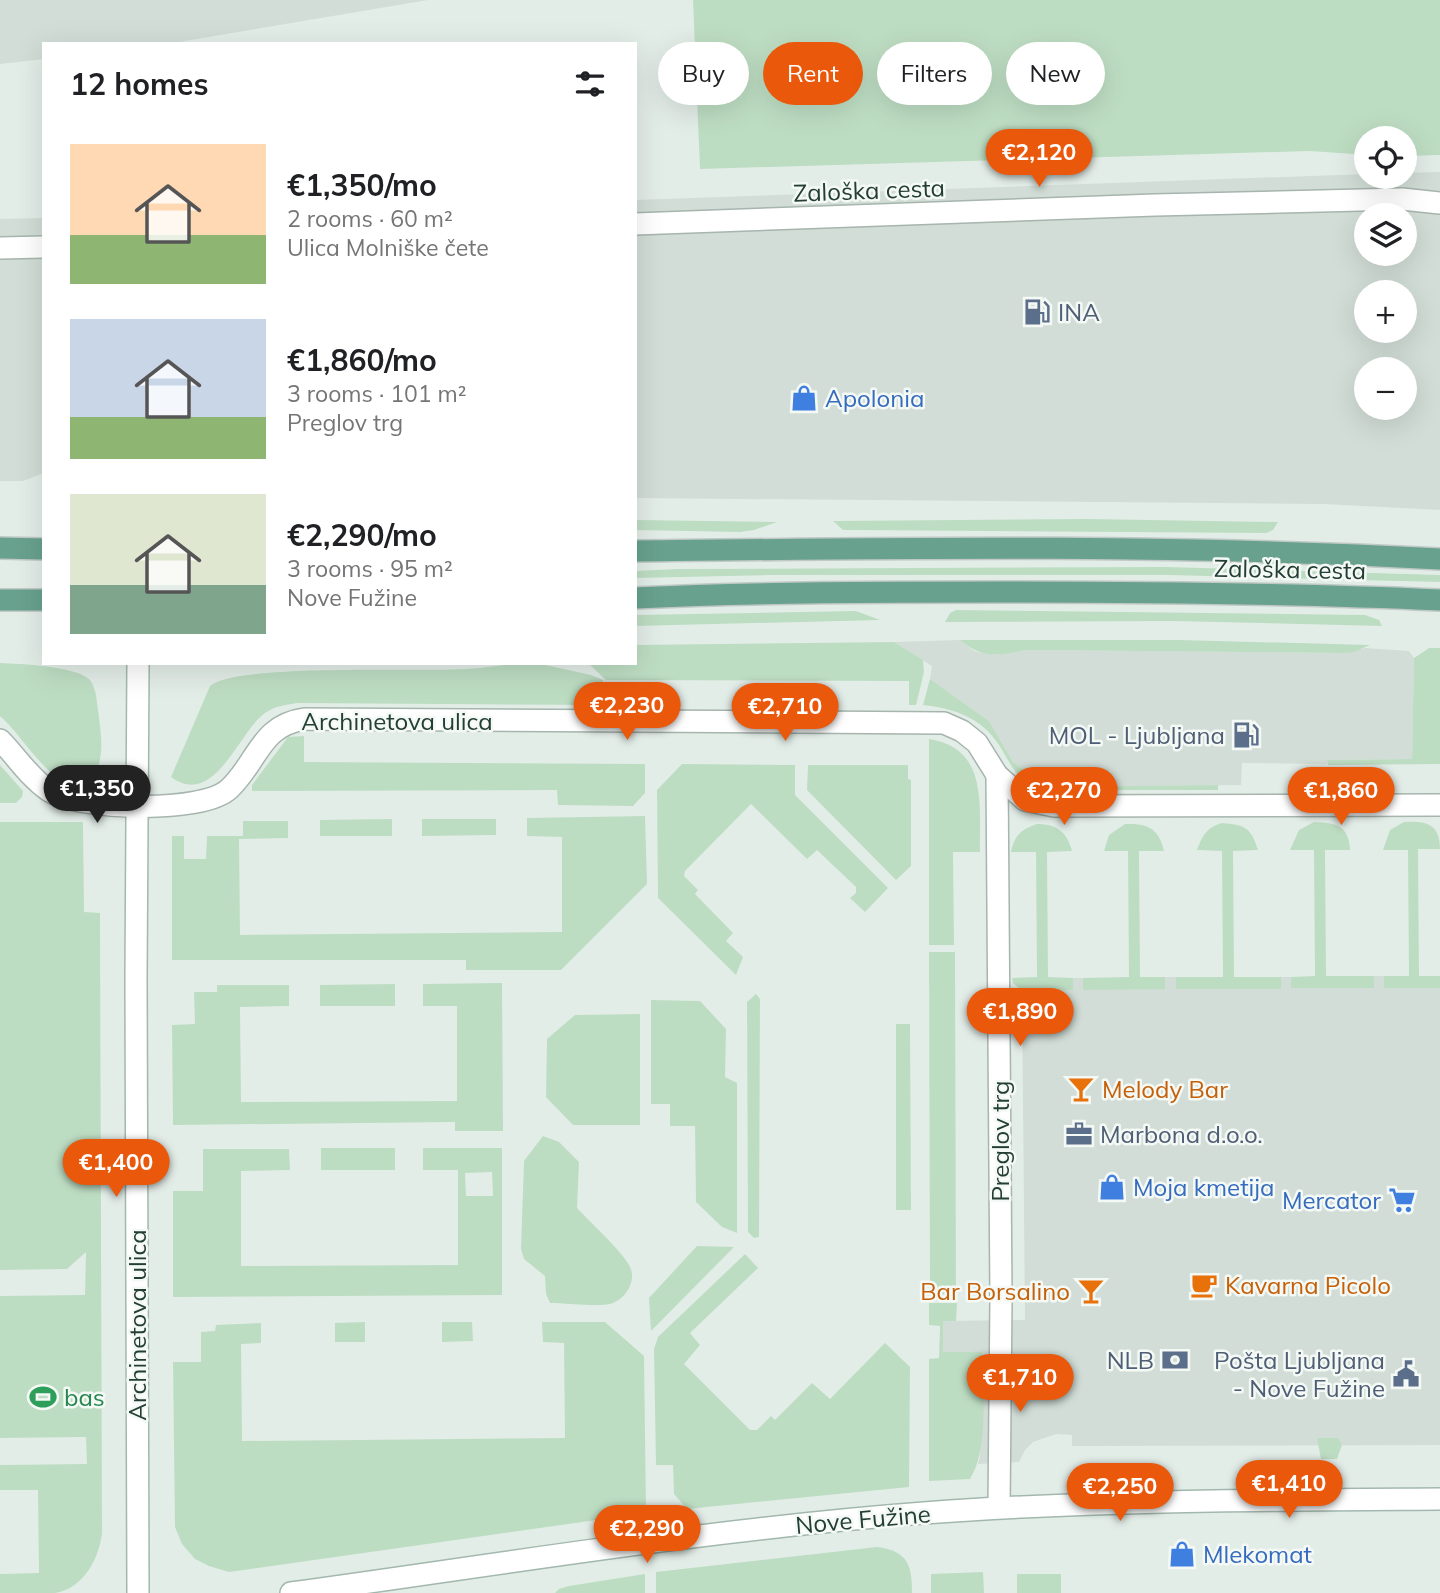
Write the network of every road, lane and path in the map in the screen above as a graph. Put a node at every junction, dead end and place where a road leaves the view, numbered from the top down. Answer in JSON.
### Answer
{"nodes":[{"id":1,"x":1440,"y":203,"type":"edge"},
{"id":2,"x":637,"y":224,"type":"edge"},
{"id":3,"x":42,"y":247,"type":"edge"},
{"id":4,"x":0,"y":248,"type":"edge"},
{"id":5,"x":0,"y":548,"type":"edge"},
{"id":6,"x":42,"y":549,"type":"edge"},
{"id":7,"x":637,"y":551,"type":"edge"},
{"id":8,"x":1440,"y":559,"type":"edge"},
{"id":9,"x":637,"y":598,"type":"edge"},
{"id":10,"x":0,"y":600,"type":"edge"},
{"id":11,"x":42,"y":600,"type":"edge"},
{"id":12,"x":1440,"y":600,"type":"edge"},
{"id":13,"x":138,"y":665,"type":"edge"},
{"id":14,"x":0,"y":740,"type":"edge"},
{"id":15,"x":997,"y":775,"type":"junction"},
{"id":16,"x":137,"y":805,"type":"junction"},
{"id":17,"x":1440,"y":805,"type":"edge"},
{"id":18,"x":1440,"y":1499,"type":"edge"},
{"id":19,"x":999,"y":1507,"type":"junction"},
{"id":20,"x":138,"y":1593,"type":"edge"},
{"id":21,"x":291,"y":1593,"type":"edge"}],
"edges":[{"from":1,"to":2,"type":"street","name":"Zaloška cesta"},
{"from":3,"to":4,"type":"street"},
{"from":5,"to":6,"type":"main road"},
{"from":7,"to":8,"type":"main road","name":"Zaloška cesta"},
{"from":9,"to":12,"type":"main road","name":"Zaloška cesta"},
{"from":10,"to":11,"type":"main road"},
{"from":13,"to":16,"type":"street","name":"Archinetova ulica"},
{"from":14,"to":16,"type":"street"},
{"from":15,"to":16,"type":"street","name":"Archinetova ulica"},
{"from":15,"to":17,"type":"street"},
{"from":15,"to":19,"type":"street","name":"Preglov trg"},
{"from":16,"to":20,"type":"street","name":"Archinetova ulica"},
{"from":18,"to":19,"type":"street","name":"Nove Fužine"},
{"from":19,"to":21,"type":"street","name":"Nove Fužine"}]}
